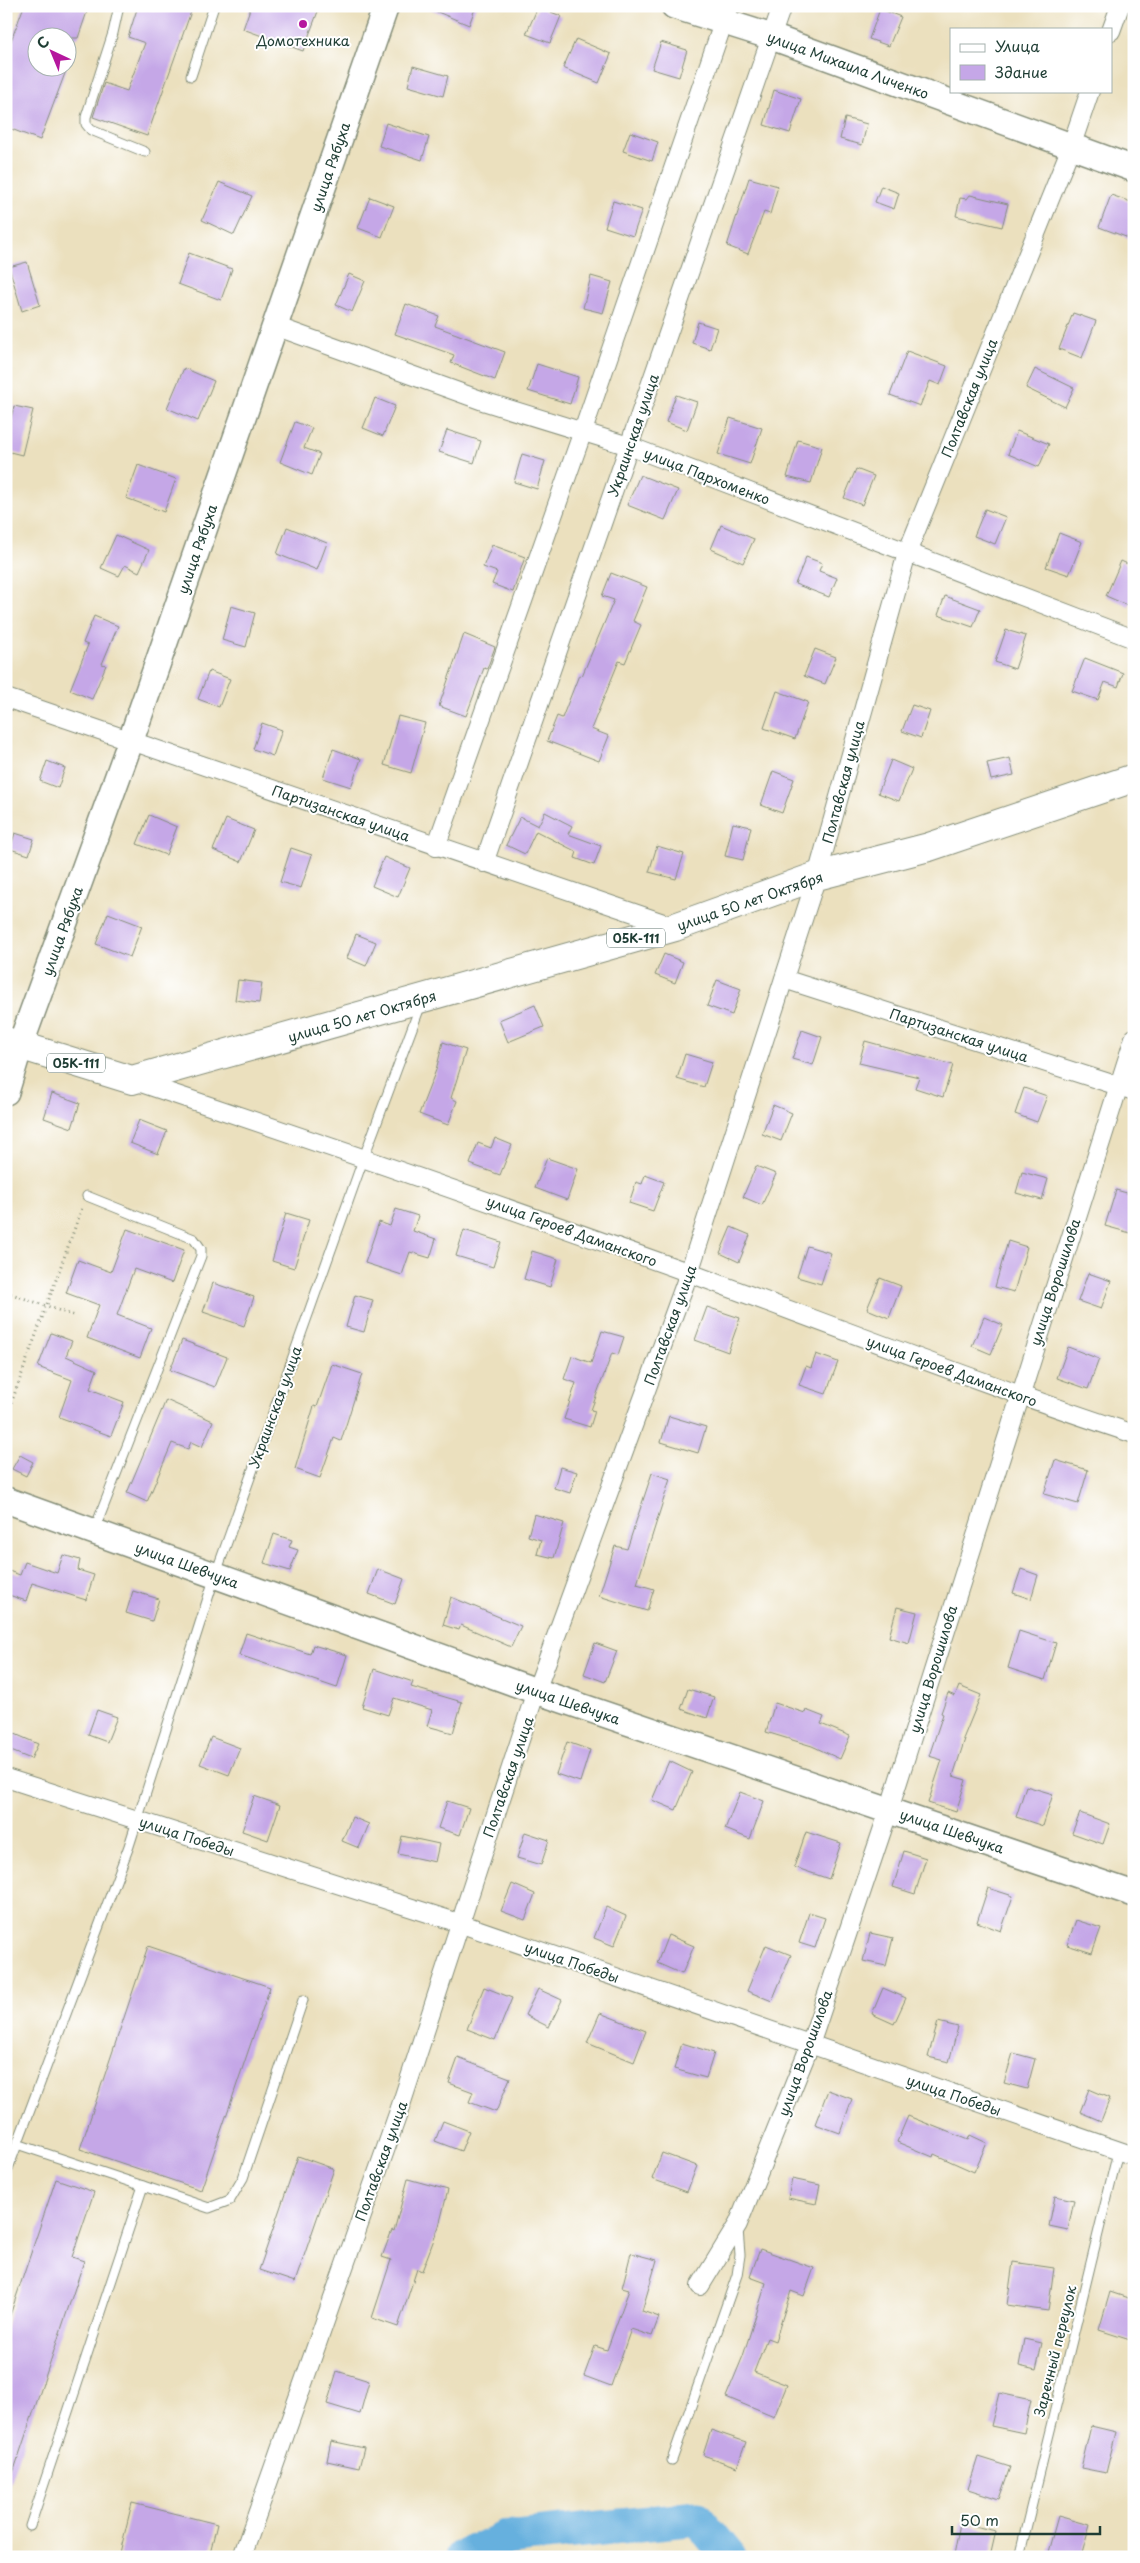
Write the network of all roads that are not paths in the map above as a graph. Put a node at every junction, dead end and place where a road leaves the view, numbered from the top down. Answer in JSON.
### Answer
{"nodes":[{"id":1,"x":118,"y":6,"type":"edge"},
{"id":2,"x":214,"y":6,"type":"edge"},
{"id":3,"x":386,"y":6,"type":"edge"},
{"id":4,"x":674,"y":6,"type":"edge"},
{"id":5,"x":782,"y":6,"type":"edge"},
{"id":6,"x":1120,"y":6,"type":"edge"},
{"id":7,"x":726,"y":15,"type":"edge"},
{"id":8,"x":1112,"y":28,"type":"edge"},
{"id":9,"x":772,"y":37,"type":"junction"},
{"id":10,"x":191,"y":76,"type":"dead end"},
{"id":11,"x":1090,"y":92,"type":"edge"},
{"id":12,"x":1071,"y":147,"type":"junction"},
{"id":13,"x":145,"y":152,"type":"dead end"},
{"id":14,"x":1134,"y":169,"type":"edge"},
{"id":15,"x":275,"y":326,"type":"junction"},
{"id":16,"x":583,"y":431,"type":"junction"},
{"id":17,"x":629,"y":446,"type":"junction"},
{"id":18,"x":907,"y":553,"type":"junction"},
{"id":19,"x":1134,"y":639,"type":"edge"},
{"id":20,"x":6,"y":698,"type":"edge"},
{"id":21,"x":131,"y":740,"type":"junction"},
{"id":22,"x":1134,"y":778,"type":"edge"},
{"id":23,"x":436,"y":847,"type":"junction"},
{"id":24,"x":484,"y":863,"type":"junction"},
{"id":25,"x":818,"y":876,"type":"junction"},
{"id":26,"x":675,"y":927,"type":"junction"},
{"id":27,"x":784,"y":979,"type":"junction"},
{"id":28,"x":423,"y":999,"type":"junction"},
{"id":29,"x":1134,"y":1038,"type":"edge"},
{"id":30,"x":13,"y":1044,"type":"edge"},
{"id":31,"x":132,"y":1080,"type":"junction"},
{"id":32,"x":1126,"y":1089,"type":"edge"},
{"id":33,"x":6,"y":1092,"type":"edge"},
{"id":34,"x":364,"y":1157,"type":"junction"},
{"id":35,"x":87,"y":1196,"type":"road end"},
{"id":36,"x":689,"y":1273,"type":"junction"},
{"id":37,"x":1019,"y":1396,"type":"junction"},
{"id":38,"x":1134,"y":1434,"type":"edge"},
{"id":39,"x":6,"y":1500,"type":"edge"},
{"id":40,"x":94,"y":1532,"type":"junction"},
{"id":41,"x":215,"y":1576,"type":"junction"},
{"id":42,"x":536,"y":1691,"type":"junction"},
{"id":43,"x":6,"y":1778,"type":"edge"},
{"id":44,"x":889,"y":1810,"type":"junction"},
{"id":45,"x":136,"y":1820,"type":"junction"},
{"id":46,"x":1134,"y":1894,"type":"edge"},
{"id":47,"x":459,"y":1923,"type":"junction"},
{"id":48,"x":303,"y":2000,"type":"dead end"},
{"id":49,"x":810,"y":2045,"type":"junction"},
{"id":50,"x":17,"y":2144,"type":"junction"},
{"id":51,"x":1126,"y":2154,"type":"edge"},
{"id":52,"x":6,"y":2174,"type":"edge"},
{"id":53,"x":143,"y":2186,"type":"junction"},
{"id":54,"x":738,"y":2224,"type":"junction"},
{"id":55,"x":700,"y":2286,"type":"dead end"},
{"id":56,"x":672,"y":2460,"type":"dead end"},
{"id":57,"x":30,"y":2526,"type":"dead end"},
{"id":58,"x":242,"y":2557,"type":"edge"},
{"id":59,"x":1019,"y":2557,"type":"edge"}],
"edges":[{"from":1,"to":13,"type":"lane"},
{"from":2,"to":10,"type":"lane"},
{"from":3,"to":15,"type":"main road","name":"улица Рябуха"},
{"from":4,"to":7,"type":"main road","name":"улица Михаила Личенко"},
{"from":5,"to":9,"type":"street","name":"Украинская улица"},
{"from":6,"to":8,"type":"street"},
{"from":7,"to":9,"type":"main road","name":"улица Михаила Личенко"},
{"from":7,"to":16,"type":"street"},
{"from":9,"to":12,"type":"main road","name":"улица Михаила Личенко"},
{"from":9,"to":17,"type":"street","name":"Украинская улица"},
{"from":11,"to":12,"type":"street","name":"Полтавская улица"},
{"from":12,"to":14,"type":"main road","name":"улица Михаила Личенко"},
{"from":12,"to":18,"type":"street","name":"Полтавская улица"},
{"from":15,"to":16,"type":"street","name":"улица Пархоменко"},
{"from":15,"to":21,"type":"main road","name":"улица Рябуха"},
{"from":16,"to":17,"type":"street","name":"улица Пархоменко"},
{"from":16,"to":23,"type":"street"},
{"from":17,"to":18,"type":"street","name":"улица Пархоменко"},
{"from":17,"to":24,"type":"street","name":"Украинская улица"},
{"from":18,"to":19,"type":"street","name":"улица Пархоменко"},
{"from":18,"to":25,"type":"street","name":"Полтавская улица"},
{"from":20,"to":21,"type":"street","name":"Партизанская улица"},
{"from":21,"to":23,"type":"street","name":"Партизанская улица"},
{"from":21,"to":30,"type":"main road","name":"улица Рябуха"},
{"from":22,"to":25,"type":"main road","name":"улица 50 лет Октября","number":"05К-111"},
{"from":23,"to":24,"type":"street","name":"Партизанская улица"},
{"from":24,"to":26,"type":"street","name":"Партизанская улица"},
{"from":25,"to":26,"type":"main road","name":"улица 50 лет Октября","number":"05К-111"},
{"from":25,"to":27,"type":"street","name":"Полтавская улица"},
{"from":26,"to":28,"type":"main road","name":"улица 50 лет Октября","number":"05К-111"},
{"from":27,"to":32,"type":"street","name":"Партизанская улица"},
{"from":27,"to":36,"type":"street","name":"Полтавская улица"},
{"from":28,"to":31,"type":"main road","name":"улица 50 лет Октября","number":"05К-111"},
{"from":28,"to":34,"type":"lane","name":"Украинская улица"},
{"from":29,"to":32,"type":"street","name":"улица Ворошилова"},
{"from":30,"to":31,"type":"main road","name":"улица Героев Даманского","number":"05К-111"},
{"from":30,"to":33,"type":"main road","name":"улица Рябуха"},
{"from":31,"to":34,"type":"street","name":"улица Героев Даманского"},
{"from":32,"to":37,"type":"street","name":"улица Ворошилова"},
{"from":34,"to":36,"type":"street","name":"улица Героев Даманского"},
{"from":34,"to":41,"type":"lane","name":"Украинская улица"},
{"from":35,"to":40,"type":"lane"},
{"from":36,"to":37,"type":"street","name":"улица Героев Даманского"},
{"from":36,"to":42,"type":"street","name":"Полтавская улица"},
{"from":37,"to":38,"type":"street","name":"улица Героев Даманского"},
{"from":37,"to":44,"type":"street","name":"улица Ворошилова"},
{"from":39,"to":40,"type":"main road","name":"улица Шевчука"},
{"from":40,"to":41,"type":"main road","name":"улица Шевчука"},
{"from":41,"to":42,"type":"main road","name":"улица Шевчука"},
{"from":41,"to":45,"type":"lane","name":"Украинская улица"},
{"from":42,"to":44,"type":"main road","name":"улица Шевчука"},
{"from":42,"to":47,"type":"street","name":"Полтавская улица"},
{"from":43,"to":45,"type":"street","name":"улица Победы"},
{"from":44,"to":46,"type":"main road","name":"улица Шевчука"},
{"from":44,"to":49,"type":"street","name":"улица Ворошилова"},
{"from":45,"to":47,"type":"street","name":"улица Победы"},
{"from":45,"to":50,"type":"lane","name":"Украинская улица"},
{"from":47,"to":49,"type":"street","name":"улица Победы"},
{"from":47,"to":58,"type":"street","name":"Полтавская улица"},
{"from":48,"to":53,"type":"lane"},
{"from":49,"to":51,"type":"street","name":"улица Победы"},
{"from":49,"to":54,"type":"street","name":"улица Ворошилова"},
{"from":50,"to":52,"type":"lane","name":"Украинская улица"},
{"from":50,"to":53,"type":"lane"},
{"from":51,"to":59,"type":"lane","name":"Заречный переулок"},
{"from":53,"to":57,"type":"lane"},
{"from":54,"to":55,"type":"street","name":"улица Ворошилова"},
{"from":54,"to":56,"type":"lane"}]}
